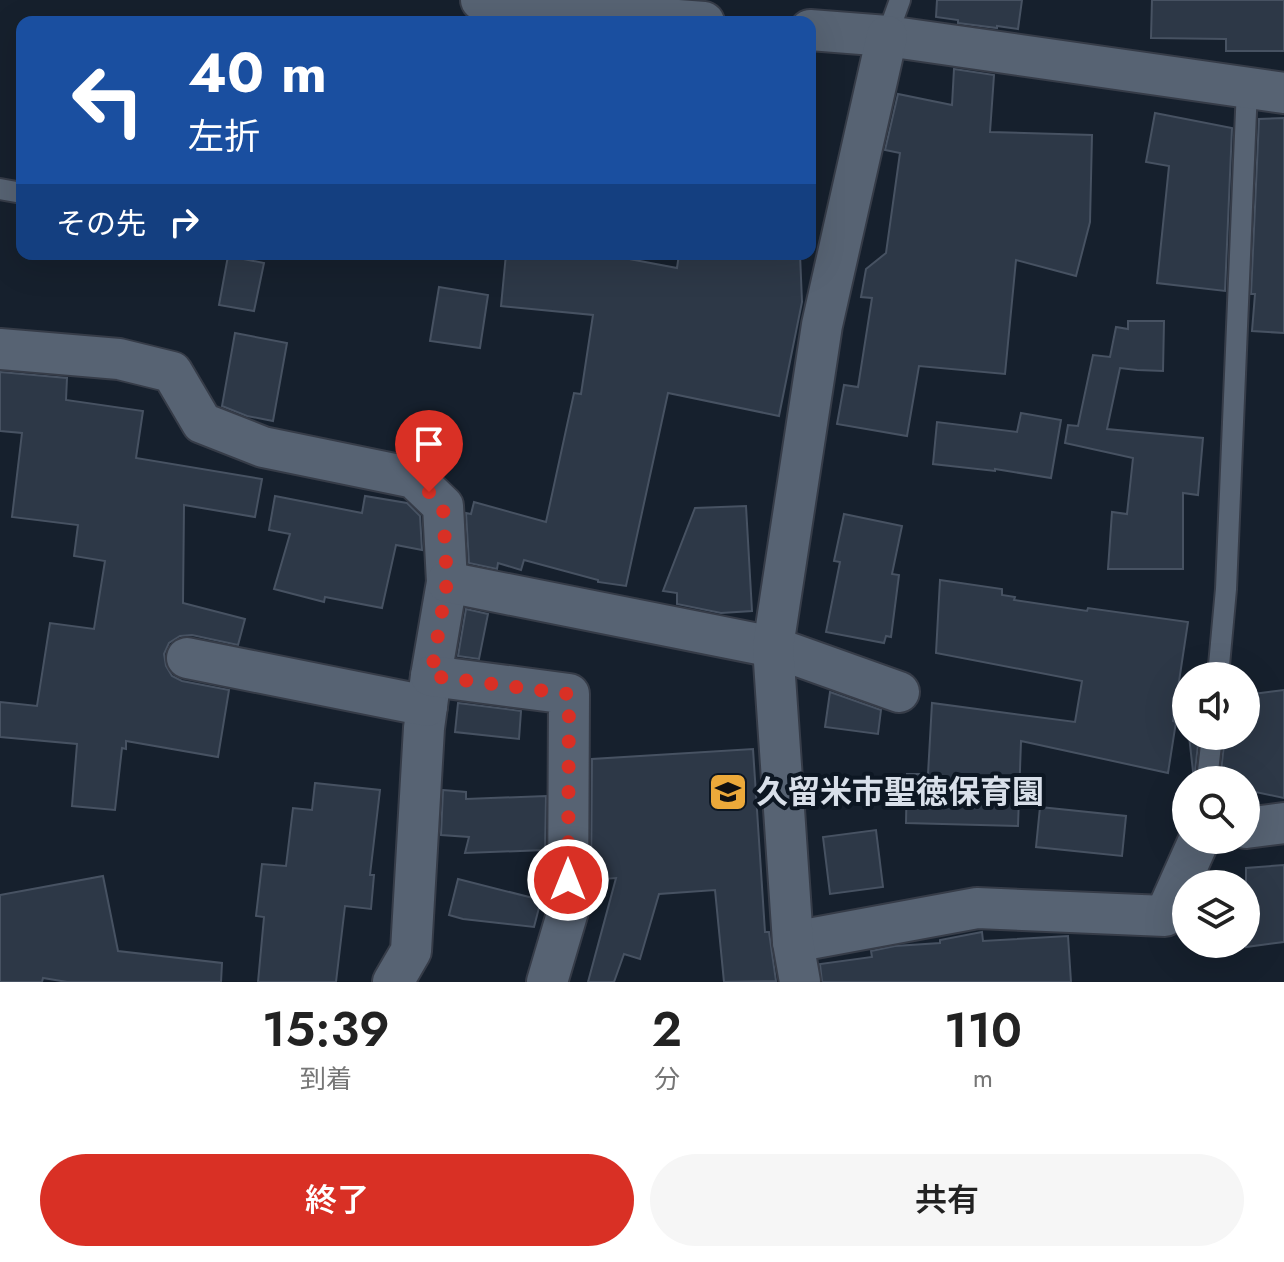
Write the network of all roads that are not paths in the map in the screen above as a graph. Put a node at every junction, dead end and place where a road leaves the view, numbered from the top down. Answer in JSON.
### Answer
{"nodes":[{"id":1,"x":481,"y":0,"type":"edge"},
{"id":2,"x":626,"y":16,"type":"edge"},
{"id":3,"x":894,"y":18,"type":"edge"},
{"id":4,"x":816,"y":29,"type":"edge"},
{"id":5,"x":1265,"y":90,"type":"edge"},
{"id":6,"x":0,"y":349,"type":"edge"},
{"id":7,"x":447,"y":582,"type":"junction"},
{"id":8,"x":773,"y":647,"type":"junction"},
{"id":9,"x":187,"y":658,"type":"dead end"},
{"id":10,"x":1219,"y":662,"type":"edge"},
{"id":11,"x":429,"y":691,"type":"junction"},
{"id":12,"x":899,"y":692,"type":"dead end"},
{"id":13,"x":1284,"y":823,"type":"edge"},
{"id":14,"x":1260,"y":826,"type":"edge"},
{"id":15,"x":1193,"y":854,"type":"edge"},
{"id":16,"x":793,"y":942,"type":"junction"},
{"id":17,"x":393,"y":982,"type":"edge"},
{"id":18,"x":547,"y":982,"type":"edge"},
{"id":19,"x":800,"y":982,"type":"edge"}],
"edges":[{"from":1,"to":2,"type":"street"},
{"from":3,"to":4,"type":"street"},
{"from":3,"to":5,"type":"street"},
{"from":3,"to":8,"type":"street"},
{"from":5,"to":10,"type":"lane"},
{"from":6,"to":7,"type":"street"},
{"from":7,"to":8,"type":"street"},
{"from":7,"to":11,"type":"street"},
{"from":8,"to":12,"type":"street"},
{"from":8,"to":16,"type":"street"},
{"from":9,"to":11,"type":"street"},
{"from":11,"to":17,"type":"street"},
{"from":11,"to":18,"type":"street"},
{"from":13,"to":14,"type":"street"},
{"from":15,"to":16,"type":"street"},
{"from":16,"to":19,"type":"street"}]}
